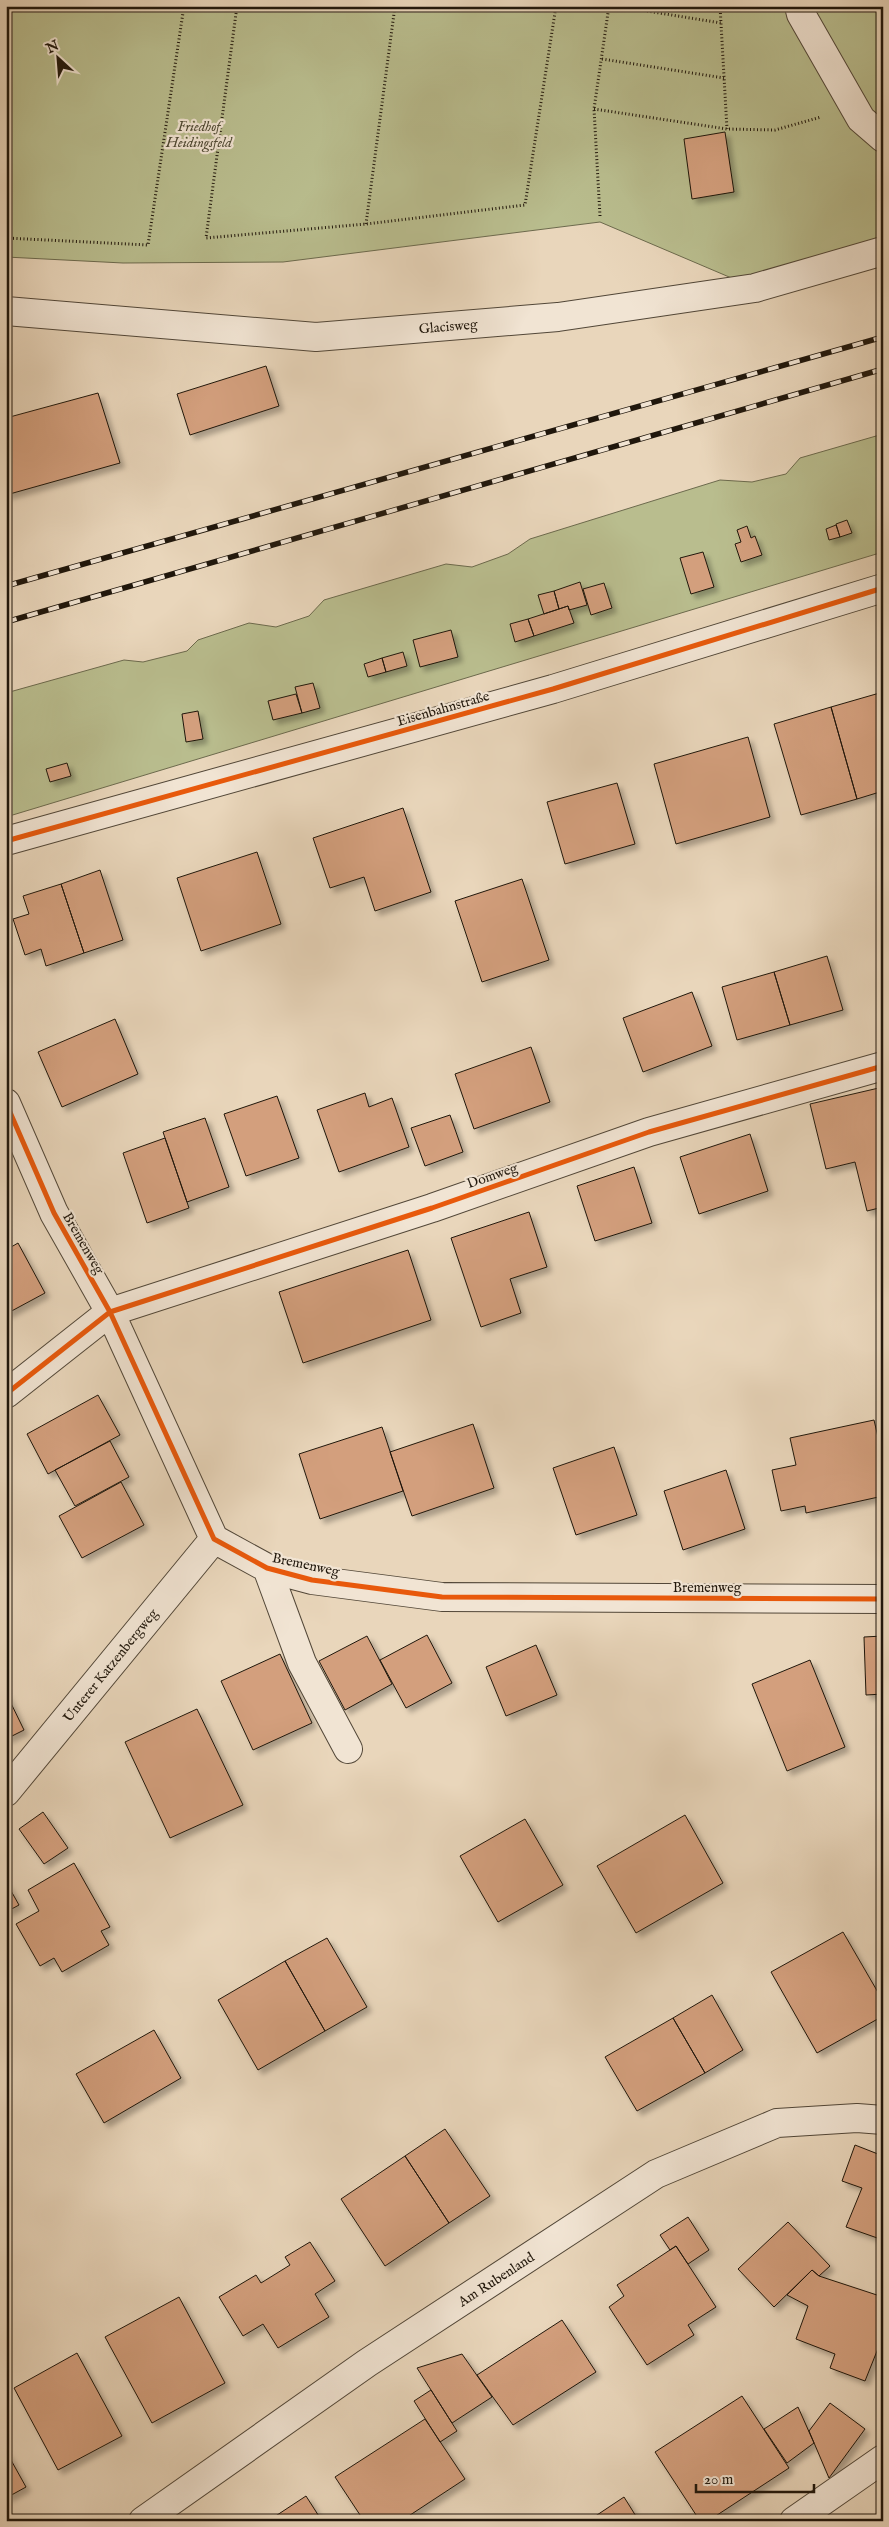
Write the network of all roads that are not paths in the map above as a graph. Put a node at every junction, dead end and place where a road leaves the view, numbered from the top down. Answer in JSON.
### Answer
{"nodes":[{"id":1,"x":799,"y":6,"type":"edge"},
{"id":2,"x":883,"y":138,"type":"edge"},
{"id":3,"x":883,"y":251,"type":"edge"},
{"id":4,"x":6,"y":311,"type":"edge"},
{"id":5,"x":883,"y":588,"type":"edge"},
{"id":6,"x":6,"y":841,"type":"edge"},
{"id":7,"x":883,"y":1066,"type":"edge"},
{"id":8,"x":6,"y":1103,"type":"edge"},
{"id":9,"x":110,"y":1312,"type":"junction"},
{"id":10,"x":6,"y":1394,"type":"edge"},
{"id":11,"x":214,"y":1539,"type":"junction"},
{"id":12,"x":267,"y":1568,"type":"junction"},
{"id":13,"x":883,"y":1599,"type":"edge"},
{"id":14,"x":348,"y":1749,"type":"dead end"},
{"id":15,"x":6,"y":1792,"type":"edge"},
{"id":16,"x":883,"y":2120,"type":"edge"},
{"id":17,"x":883,"y":2460,"type":"edge"},
{"id":18,"x":143,"y":2521,"type":"edge"},
{"id":19,"x":794,"y":2521,"type":"edge"}],
"edges":[{"from":1,"to":2,"type":"street"},
{"from":3,"to":4,"type":"street","name":"Glacisweg"},
{"from":5,"to":6,"type":"street","name":"Eisenbahnstraße"},
{"from":7,"to":9,"type":"street","name":"Domweg"},
{"from":8,"to":9,"type":"street","name":"Bremenweg"},
{"from":9,"to":10,"type":"street"},
{"from":9,"to":11,"type":"street","name":"Bremenweg"},
{"from":11,"to":12,"type":"street","name":"Bremenweg"},
{"from":11,"to":15,"type":"street","name":"Unterer Katzenbergweg"},
{"from":12,"to":13,"type":"street","name":"Bremenweg"},
{"from":12,"to":14,"type":"street"},
{"from":16,"to":18,"type":"street","name":"Am Rubenland"},
{"from":17,"to":19,"type":"street"}]}
